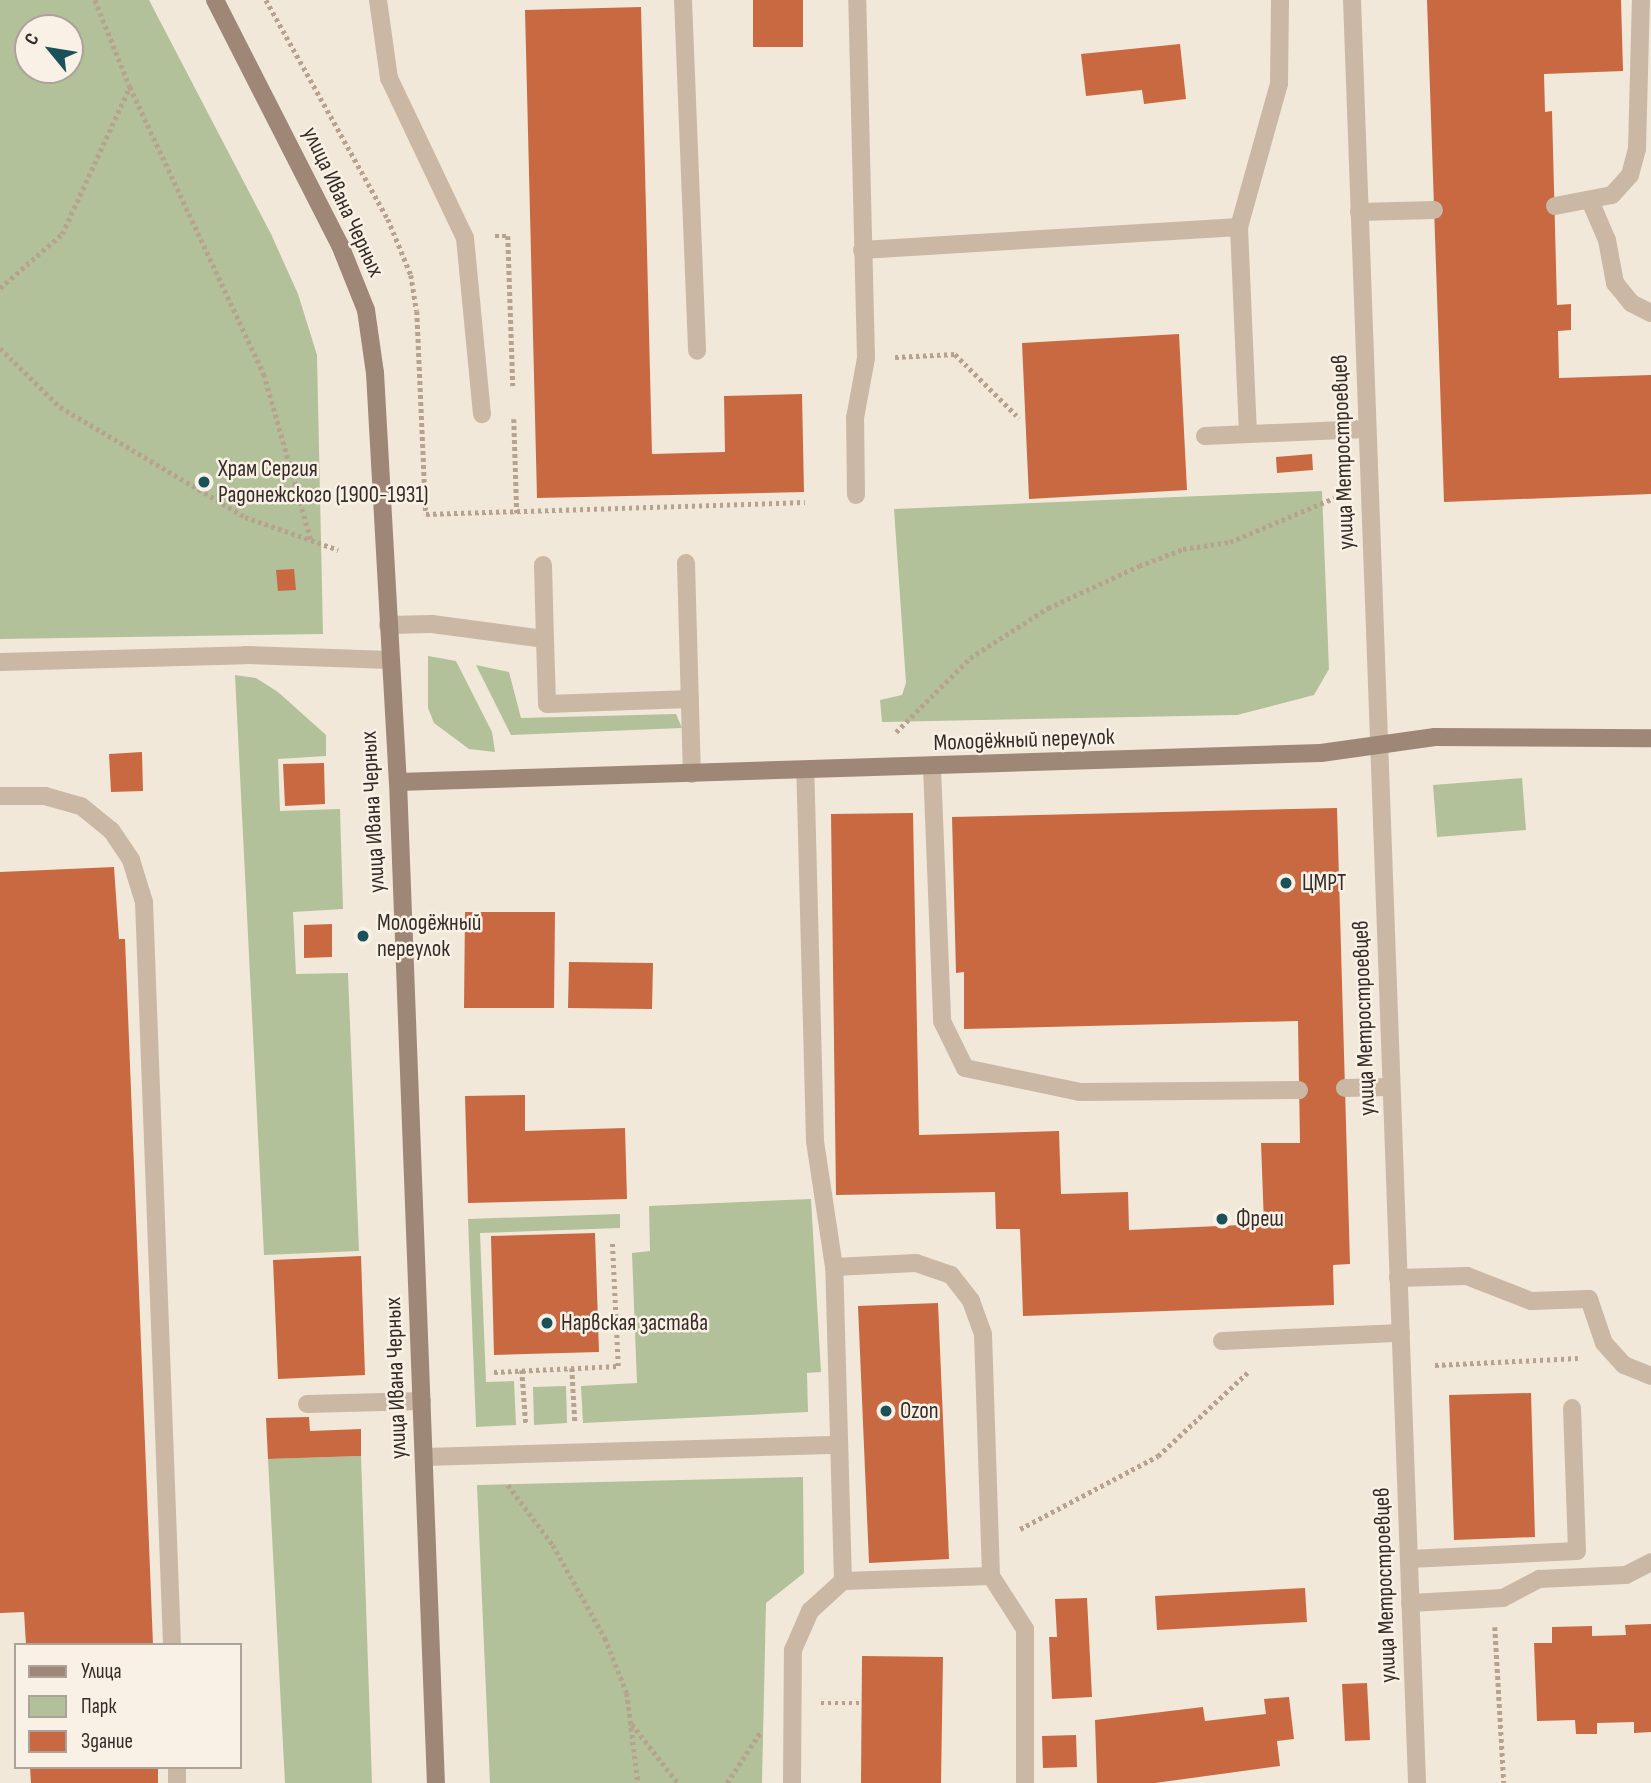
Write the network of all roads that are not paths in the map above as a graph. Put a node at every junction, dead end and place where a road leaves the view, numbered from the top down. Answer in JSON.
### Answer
{"nodes":[{"id":1,"x":215,"y":0,"type":"edge"},
{"id":2,"x":378,"y":0,"type":"edge"},
{"id":3,"x":683,"y":0,"type":"edge"},
{"id":4,"x":857,"y":0,"type":"edge"},
{"id":5,"x":1280,"y":0,"type":"edge"},
{"id":6,"x":1352,"y":0,"type":"edge"},
{"id":7,"x":1641,"y":0,"type":"edge"},
{"id":8,"x":1591,"y":203,"type":"junction"},
{"id":9,"x":1555,"y":206,"type":"dead end"},
{"id":10,"x":1434,"y":210,"type":"dead end"},
{"id":11,"x":1359,"y":212,"type":"junction"},
{"id":12,"x":1239,"y":227,"type":"junction"},
{"id":13,"x":862,"y":250,"type":"junction"},
{"id":14,"x":1651,"y":313,"type":"edge"},
{"id":15,"x":697,"y":351,"type":"dead end"},
{"id":16,"x":482,"y":414,"type":"dead end"},
{"id":17,"x":1366,"y":429,"type":"junction"},
{"id":18,"x":1248,"y":434,"type":"junction"},
{"id":19,"x":1205,"y":436,"type":"dead end"},
{"id":20,"x":856,"y":495,"type":"dead end"},
{"id":21,"x":686,"y":564,"type":"dead end"},
{"id":22,"x":543,"y":565,"type":"dead end"},
{"id":23,"x":388,"y":625,"type":"junction"},
{"id":24,"x":545,"y":639,"type":"junction"},
{"id":25,"x":390,"y":660,"type":"junction"},
{"id":26,"x":0,"y":662,"type":"edge"},
{"id":27,"x":690,"y":699,"type":"junction"},
{"id":28,"x":1651,"y":738,"type":"edge"},
{"id":29,"x":1377,"y":743,"type":"junction"},
{"id":30,"x":932,"y":768,"type":"junction"},
{"id":31,"x":806,"y":771,"type":"junction"},
{"id":32,"x":692,"y":774,"type":"junction"},
{"id":33,"x":398,"y":782,"type":"junction"},
{"id":34,"x":0,"y":796,"type":"edge"},
{"id":35,"x":1390,"y":1087,"type":"junction"},
{"id":36,"x":1345,"y":1088,"type":"dead end"},
{"id":37,"x":1299,"y":1090,"type":"dead end"},
{"id":38,"x":834,"y":1267,"type":"junction"},
{"id":39,"x":1398,"y":1278,"type":"junction"},
{"id":40,"x":1401,"y":1333,"type":"junction"},
{"id":41,"x":1222,"y":1341,"type":"dead end"},
{"id":42,"x":1651,"y":1376,"type":"edge"},
{"id":43,"x":422,"y":1401,"type":"junction"},
{"id":44,"x":307,"y":1404,"type":"dead end"},
{"id":45,"x":1572,"y":1408,"type":"dead end"},
{"id":46,"x":839,"y":1444,"type":"junction"},
{"id":47,"x":424,"y":1457,"type":"junction"},
{"id":48,"x":1409,"y":1559,"type":"junction"},
{"id":49,"x":1651,"y":1562,"type":"edge"},
{"id":50,"x":991,"y":1576,"type":"junction"},
{"id":51,"x":843,"y":1581,"type":"junction"},
{"id":52,"x":1410,"y":1604,"type":"junction"},
{"id":53,"x":172,"y":1643,"type":"edge"},
{"id":54,"x":436,"y":1783,"type":"edge"},
{"id":55,"x":792,"y":1783,"type":"edge"},
{"id":56,"x":1025,"y":1783,"type":"edge"},
{"id":57,"x":1417,"y":1783,"type":"edge"}],
"edges":[{"from":1,"to":23,"type":"main road","name":"улица Ивана Черных"},
{"from":2,"to":16,"type":"street"},
{"from":3,"to":15,"type":"street"},
{"from":4,"to":13,"type":"street"},
{"from":5,"to":12,"type":"street"},
{"from":6,"to":11,"type":"street","name":"улица Метростроевцев"},
{"from":7,"to":8,"type":"street"},
{"from":8,"to":9,"type":"street"},
{"from":8,"to":14,"type":"street"},
{"from":10,"to":11,"type":"street"},
{"from":11,"to":17,"type":"street","name":"улица Метростроевцев"},
{"from":12,"to":13,"type":"street"},
{"from":12,"to":18,"type":"street"},
{"from":13,"to":20,"type":"street"},
{"from":17,"to":18,"type":"street"},
{"from":17,"to":29,"type":"street","name":"улица Метростроевцев"},
{"from":18,"to":19,"type":"street"},
{"from":21,"to":27,"type":"street"},
{"from":22,"to":24,"type":"street"},
{"from":23,"to":24,"type":"street"},
{"from":23,"to":25,"type":"main road","name":"улица Ивана Черных"},
{"from":24,"to":27,"type":"street"},
{"from":25,"to":26,"type":"street"},
{"from":25,"to":33,"type":"main road","name":"улица Ивана Черных"},
{"from":27,"to":32,"type":"street"},
{"from":28,"to":29,"type":"main road","name":"Молодёжный переулок"},
{"from":29,"to":30,"type":"main road","name":"Молодёжный переулок"},
{"from":29,"to":35,"type":"street","name":"улица Метростроевцев"},
{"from":30,"to":31,"type":"main road","name":"Молодёжный переулок"},
{"from":30,"to":37,"type":"street"},
{"from":31,"to":32,"type":"main road","name":"Молодёжный переулок"},
{"from":31,"to":38,"type":"street"},
{"from":32,"to":33,"type":"main road","name":"Молодёжный переулок"},
{"from":33,"to":43,"type":"main road","name":"улица Ивана Черных"},
{"from":34,"to":53,"type":"street"},
{"from":35,"to":36,"type":"street"},
{"from":35,"to":39,"type":"street","name":"улица Метростроевцев"},
{"from":38,"to":46,"type":"street"},
{"from":38,"to":50,"type":"street"},
{"from":39,"to":40,"type":"street","name":"улица Метростроевцев"},
{"from":39,"to":42,"type":"street"},
{"from":40,"to":41,"type":"street"},
{"from":40,"to":48,"type":"street","name":"улица Метростроевцев"},
{"from":43,"to":44,"type":"street"},
{"from":43,"to":47,"type":"main road","name":"улица Ивана Черных"},
{"from":45,"to":48,"type":"street"},
{"from":46,"to":47,"type":"street"},
{"from":46,"to":51,"type":"street"},
{"from":47,"to":54,"type":"main road","name":"улица Ивана Черных"},
{"from":48,"to":52,"type":"street","name":"улица Метростроевцев"},
{"from":49,"to":52,"type":"street"},
{"from":50,"to":51,"type":"street"},
{"from":50,"to":56,"type":"street"},
{"from":51,"to":55,"type":"street"},
{"from":52,"to":57,"type":"street","name":"улица Метростроевцев"}]}
